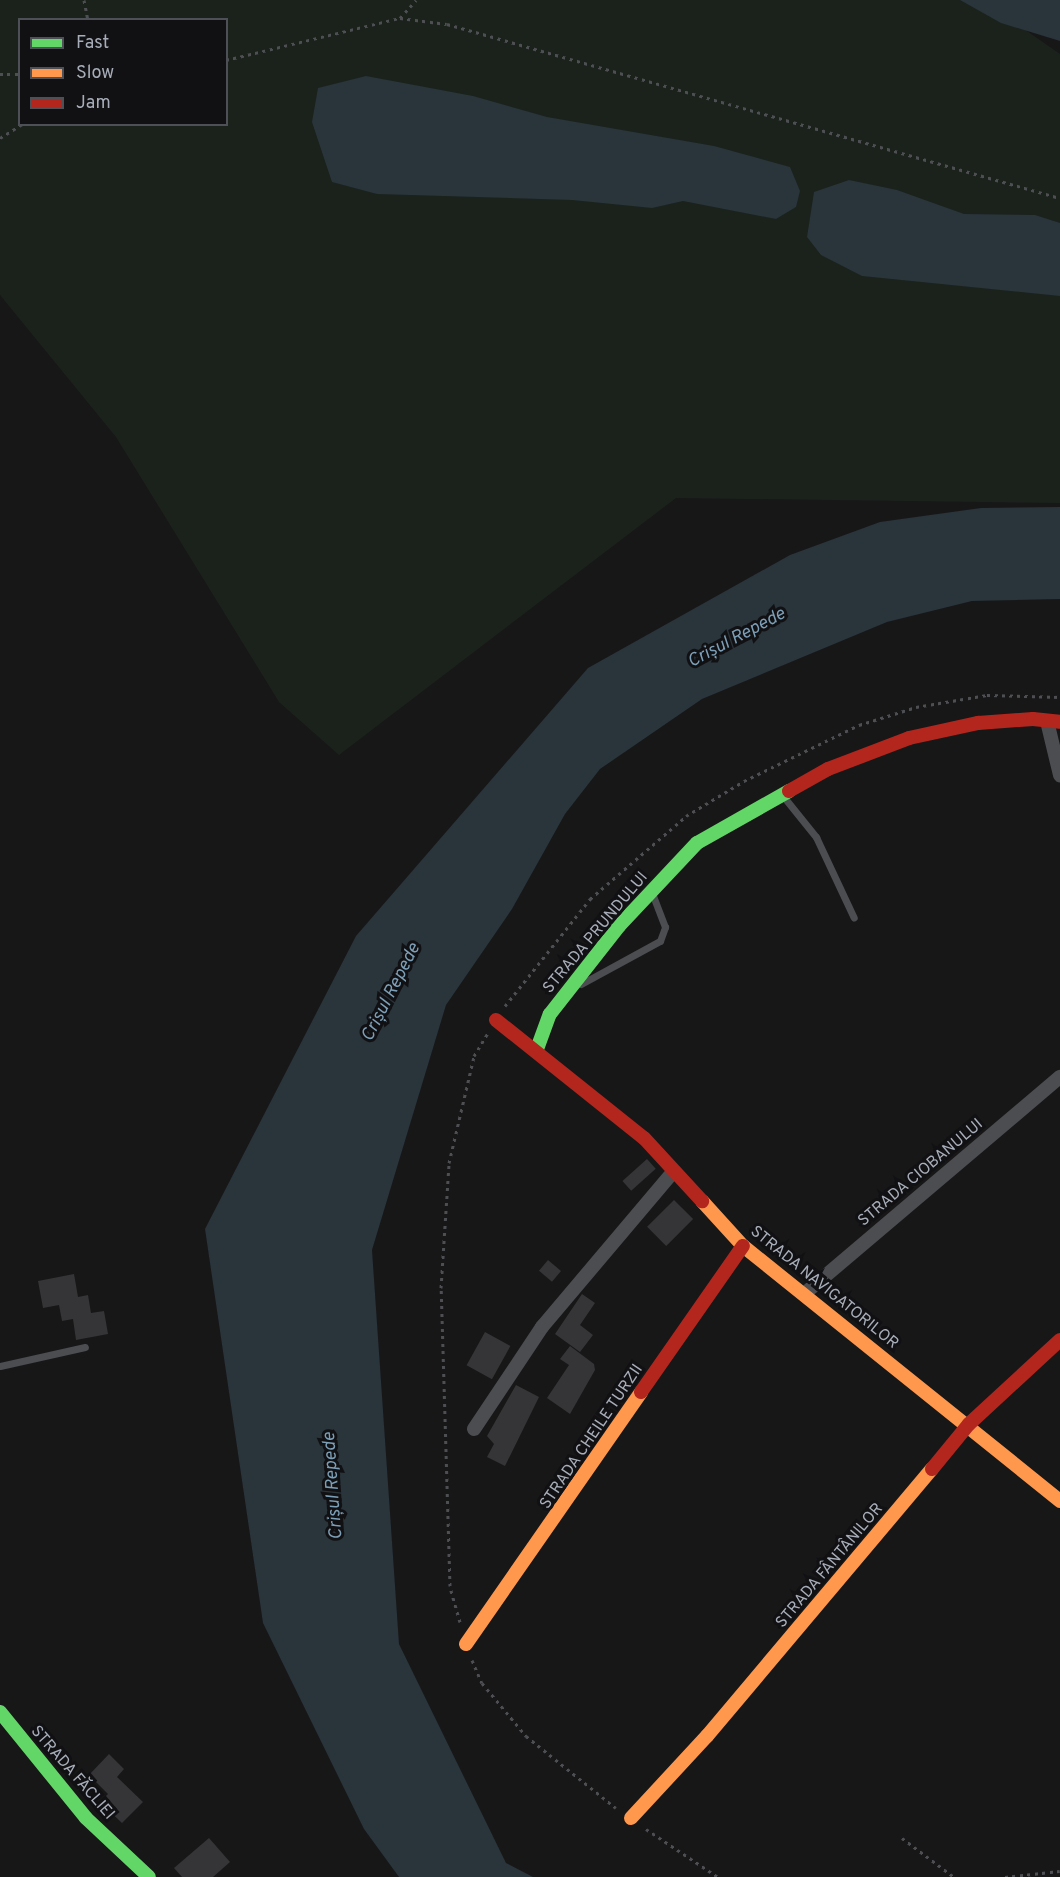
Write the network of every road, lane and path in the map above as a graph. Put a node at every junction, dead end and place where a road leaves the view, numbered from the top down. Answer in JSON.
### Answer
{"nodes":[{"id":1,"x":84,"y":0,"type":"edge"},
{"id":2,"x":416,"y":0,"type":"edge"},
{"id":3,"x":88,"y":18,"type":"edge"},
{"id":4,"x":400,"y":18,"type":"junction"},
{"id":5,"x":228,"y":60,"type":"edge"},
{"id":6,"x":0,"y":74,"type":"edge"},
{"id":7,"x":18,"y":74,"type":"edge"},
{"id":8,"x":19,"y":126,"type":"edge"},
{"id":9,"x":0,"y":138,"type":"edge"},
{"id":10,"x":1060,"y":198,"type":"edge"},
{"id":11,"x":1054,"y":721,"type":"edge"},
{"id":12,"x":1060,"y":775,"type":"edge"},
{"id":13,"x":781,"y":793,"type":"junction"},
{"id":14,"x":651,"y":891,"type":"junction"},
{"id":15,"x":854,"y":918,"type":"dead end"},
{"id":16,"x":573,"y":987,"type":"junction"},
{"id":17,"x":496,"y":1020,"type":"dead end"},
{"id":18,"x":537,"y":1049,"type":"junction"},
{"id":19,"x":1060,"y":1077,"type":"edge"},
{"id":20,"x":673,"y":1172,"type":"junction"},
{"id":21,"x":742,"y":1246,"type":"junction"},
{"id":22,"x":804,"y":1294,"type":"junction"},
{"id":23,"x":1060,"y":1340,"type":"edge"},
{"id":24,"x":85,"y":1347,"type":"dead end"},
{"id":25,"x":0,"y":1366,"type":"edge"},
{"id":26,"x":969,"y":1424,"type":"junction"},
{"id":27,"x":474,"y":1429,"type":"dead end"},
{"id":28,"x":1060,"y":1501,"type":"edge"},
{"id":29,"x":466,"y":1644,"type":"dead end"},
{"id":30,"x":0,"y":1712,"type":"edge"},
{"id":31,"x":631,"y":1818,"type":"joint"},
{"id":32,"x":902,"y":1838,"type":"dead end"},
{"id":33,"x":1060,"y":1871,"type":"edge"},
{"id":34,"x":149,"y":1877,"type":"edge"},
{"id":35,"x":718,"y":1877,"type":"edge"},
{"id":36,"x":954,"y":1877,"type":"edge"},
{"id":37,"x":1005,"y":1877,"type":"edge"}],
"edges":[{"from":1,"to":3,"type":"path"},
{"from":2,"to":4,"type":"path"},
{"from":4,"to":5,"type":"path"},
{"from":4,"to":10,"type":"path"},
{"from":6,"to":7,"type":"path"},
{"from":8,"to":9,"type":"path"},
{"from":11,"to":12,"type":"street"},
{"from":11,"to":13,"type":"street","name":"STRADA PRUNDULUI"},
{"from":13,"to":14,"type":"street","name":"STRADA PRUNDULUI"},
{"from":13,"to":15,"type":"lane"},
{"from":14,"to":16,"type":"street","name":"STRADA PRUNDULUI"},
{"from":14,"to":16,"type":"lane"},
{"from":16,"to":18,"type":"street","name":"STRADA PRUNDULUI"},
{"from":17,"to":18,"type":"street","name":"STRADA NAVIGATORILOR"},
{"from":18,"to":20,"type":"street","name":"STRADA NAVIGATORILOR"},
{"from":19,"to":22,"type":"street","name":"STRADA CIOBANULUI"},
{"from":20,"to":21,"type":"street","name":"STRADA NAVIGATORILOR"},
{"from":20,"to":27,"type":"street"},
{"from":21,"to":22,"type":"street","name":"STRADA NAVIGATORILOR"},
{"from":21,"to":29,"type":"street","name":"STRADA CHEILE TURZII"},
{"from":22,"to":26,"type":"street","name":"STRADA NAVIGATORILOR"},
{"from":23,"to":26,"type":"street","name":"STRADA FÂNTÂNILOR"},
{"from":24,"to":25,"type":"lane"},
{"from":26,"to":28,"type":"street","name":"STRADA NAVIGATORILOR"},
{"from":26,"to":31,"type":"street","name":"STRADA FÂNTÂNILOR"},
{"from":30,"to":34,"type":"street","name":"STRADA FĂCLIEI"},
{"from":31,"to":35,"type":"path"},
{"from":32,"to":36,"type":"path"},
{"from":33,"to":37,"type":"path"}]}
